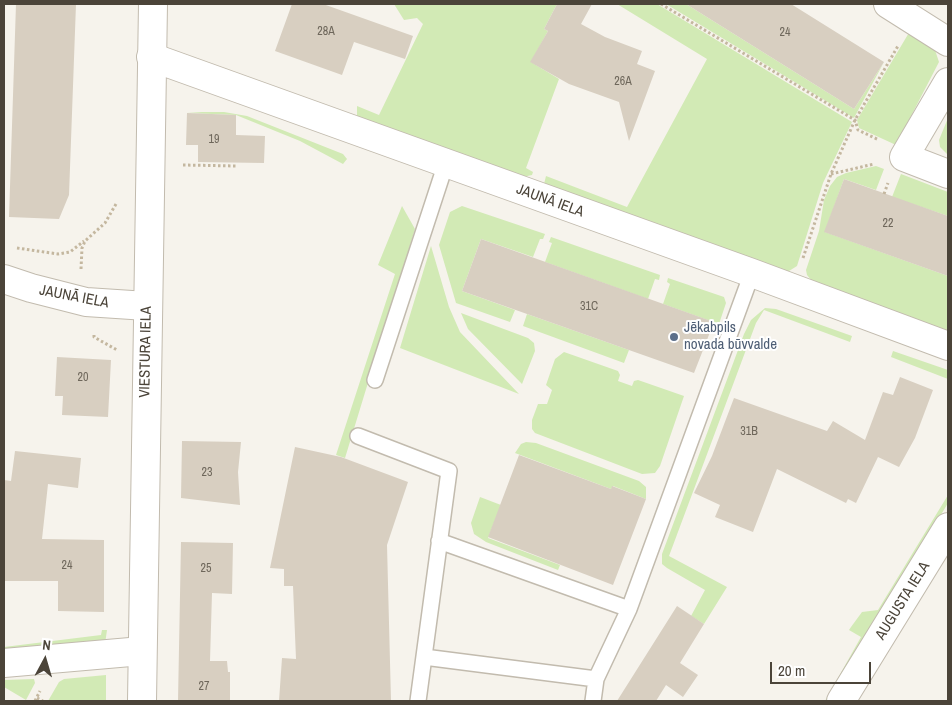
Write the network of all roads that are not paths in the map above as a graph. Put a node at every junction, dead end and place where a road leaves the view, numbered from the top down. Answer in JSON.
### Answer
{"nodes":[{"id":1,"x":153,"y":4,"type":"edge"},
{"id":2,"x":888,"y":4,"type":"edge"},
{"id":3,"x":948,"y":42,"type":"edge"},
{"id":4,"x":151,"y":57,"type":"junction"},
{"id":5,"x":948,"y":82,"type":"edge"},
{"id":6,"x":446,"y":164,"type":"junction"},
{"id":7,"x":948,"y":174,"type":"edge"},
{"id":8,"x":752,"y":273,"type":"junction"},
{"id":9,"x":4,"y":279,"type":"edge"},
{"id":10,"x":147,"y":306,"type":"junction"},
{"id":11,"x":948,"y":346,"type":"edge"},
{"id":12,"x":375,"y":380,"type":"dead end"},
{"id":13,"x":358,"y":436,"type":"dead end"},
{"id":14,"x":948,"y":527,"type":"edge"},
{"id":15,"x":439,"y":541,"type":"junction"},
{"id":16,"x":629,"y":609,"type":"junction"},
{"id":17,"x":142,"y":651,"type":"junction"},
{"id":18,"x":424,"y":657,"type":"junction"},
{"id":19,"x":4,"y":664,"type":"edge"},
{"id":20,"x":596,"y":679,"type":"junction"},
{"id":21,"x":142,"y":701,"type":"edge"},
{"id":22,"x":418,"y":701,"type":"edge"},
{"id":23,"x":593,"y":701,"type":"edge"},
{"id":24,"x":842,"y":701,"type":"edge"}],
"edges":[{"from":1,"to":4,"type":"street","name":"VIESTURA IELA"},
{"from":2,"to":3,"type":"street"},
{"from":4,"to":6,"type":"street","name":"JAUNĀ IELA"},
{"from":4,"to":10,"type":"street","name":"VIESTURA IELA"},
{"from":5,"to":7,"type":"street"},
{"from":6,"to":8,"type":"street","name":"JAUNĀ IELA"},
{"from":6,"to":12,"type":"lane"},
{"from":8,"to":11,"type":"street","name":"JAUNĀ IELA"},
{"from":8,"to":16,"type":"lane"},
{"from":9,"to":10,"type":"street","name":"JAUNĀ IELA"},
{"from":10,"to":17,"type":"street","name":"VIESTURA IELA"},
{"from":13,"to":15,"type":"lane"},
{"from":14,"to":24,"type":"street","name":"AUGUSTA IELA"},
{"from":15,"to":16,"type":"lane"},
{"from":15,"to":18,"type":"lane"},
{"from":16,"to":20,"type":"lane"},
{"from":17,"to":19,"type":"street"},
{"from":17,"to":21,"type":"street","name":"VIESTURA IELA"},
{"from":18,"to":20,"type":"lane"},
{"from":18,"to":22,"type":"lane"},
{"from":20,"to":23,"type":"lane"}]}
